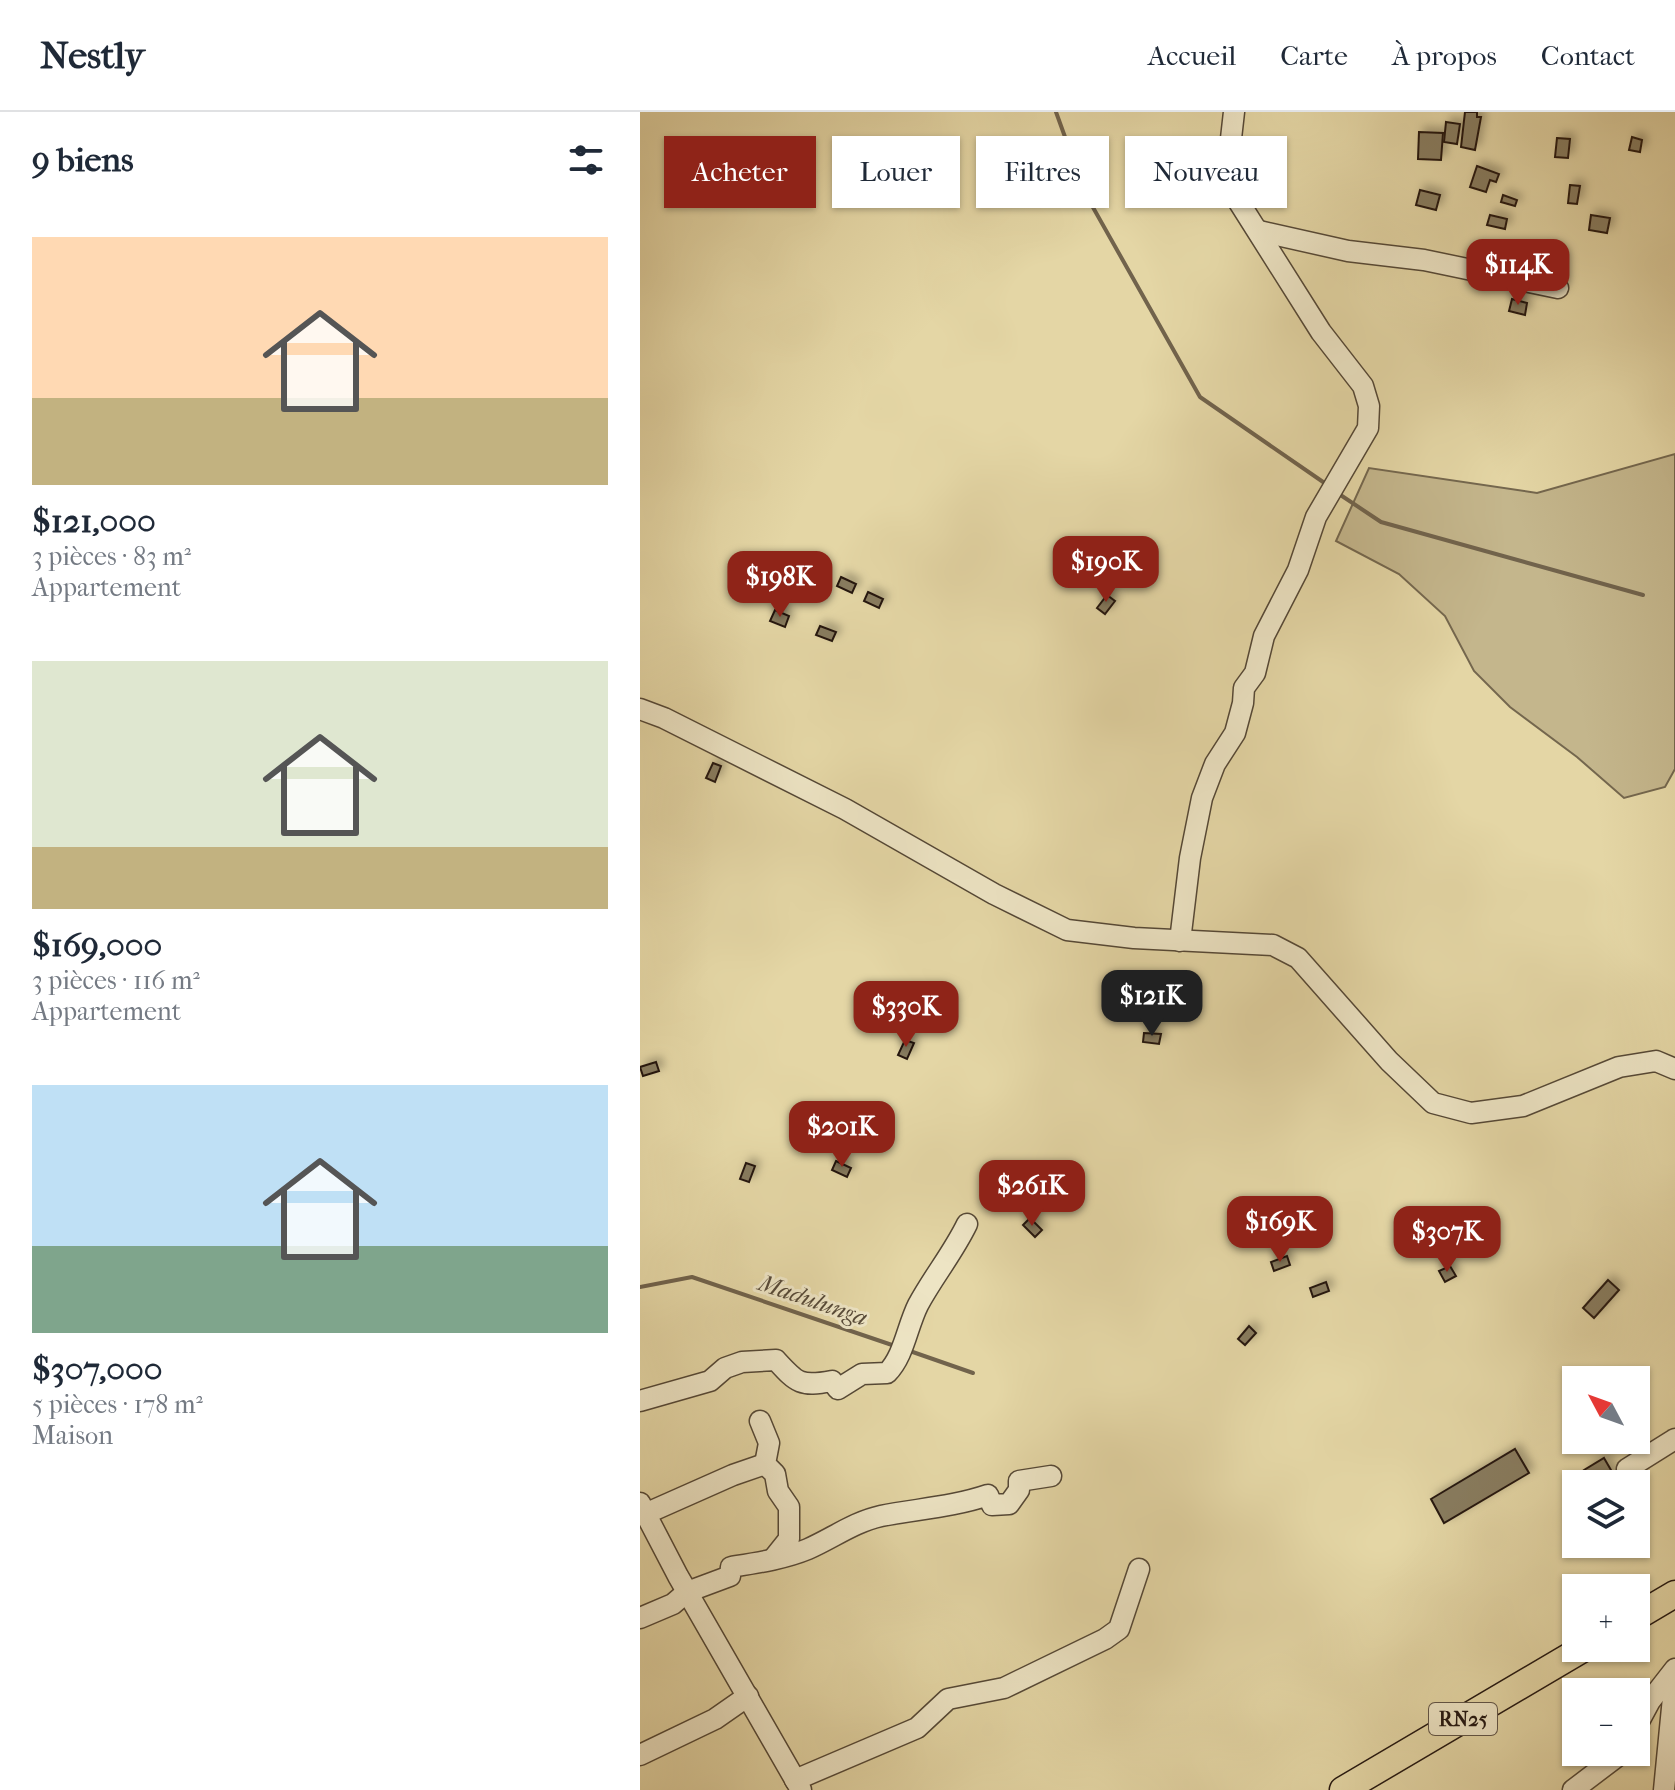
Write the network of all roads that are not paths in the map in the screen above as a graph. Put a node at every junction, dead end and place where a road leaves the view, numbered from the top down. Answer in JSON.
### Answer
{"nodes":[{"id":1,"x":1234,"y":112,"type":"edge"},
{"id":2,"x":1259,"y":231,"type":"junction"},
{"id":3,"x":1558,"y":288,"type":"dead end"},
{"id":4,"x":640,"y":709,"type":"edge"},
{"id":5,"x":1180,"y":941,"type":"junction"},
{"id":6,"x":1675,"y":1069,"type":"edge"},
{"id":7,"x":967,"y":1224,"type":"dead end"},
{"id":8,"x":640,"y":1401,"type":"edge"},
{"id":9,"x":760,"y":1421,"type":"dead end"},
{"id":10,"x":1675,"y":1439,"type":"edge"},
{"id":11,"x":765,"y":1464,"type":"junction"},
{"id":12,"x":1627,"y":1469,"type":"dead end"},
{"id":13,"x":1051,"y":1476,"type":"dead end"},
{"id":14,"x":642,"y":1510,"type":"edge"},
{"id":15,"x":773,"y":1559,"type":"junction"},
{"id":16,"x":1139,"y":1569,"type":"dead end"},
{"id":17,"x":687,"y":1592,"type":"junction"},
{"id":18,"x":1675,"y":1594,"type":"edge"},
{"id":19,"x":1650,"y":1609,"type":"edge"},
{"id":20,"x":640,"y":1618,"type":"edge"},
{"id":21,"x":1562,"y":1661,"type":"edge"},
{"id":22,"x":1675,"y":1669,"type":"edge"},
{"id":23,"x":1675,"y":1677,"type":"edge"},
{"id":24,"x":748,"y":1696,"type":"junction"},
{"id":25,"x":1650,"y":1701,"type":"edge"},
{"id":26,"x":640,"y":1755,"type":"edge"},
{"id":27,"x":1605,"y":1766,"type":"edge"},
{"id":28,"x":798,"y":1785,"type":"edge"},
{"id":29,"x":1343,"y":1790,"type":"edge"},
{"id":30,"x":1573,"y":1790,"type":"edge"},
{"id":31,"x":1664,"y":1790,"type":"edge"}],
"edges":[{"from":1,"to":2,"type":"street"},
{"from":2,"to":3,"type":"street"},
{"from":2,"to":5,"type":"street"},
{"from":4,"to":5,"type":"street"},
{"from":5,"to":6,"type":"street"},
{"from":7,"to":8,"type":"street"},
{"from":9,"to":11,"type":"street"},
{"from":10,"to":12,"type":"street"},
{"from":11,"to":14,"type":"street"},
{"from":11,"to":15,"type":"street"},
{"from":13,"to":15,"type":"street"},
{"from":14,"to":17,"type":"street"},
{"from":15,"to":17,"type":"street"},
{"from":16,"to":28,"type":"street"},
{"from":17,"to":20,"type":"street"},
{"from":17,"to":24,"type":"street"},
{"from":18,"to":19,"type":"main road"},
{"from":21,"to":29,"type":"main road","number":"RN25"},
{"from":22,"to":25,"type":"street"},
{"from":23,"to":31,"type":"street"},
{"from":24,"to":26,"type":"street"},
{"from":24,"to":28,"type":"street"},
{"from":27,"to":30,"type":"street"}]}
